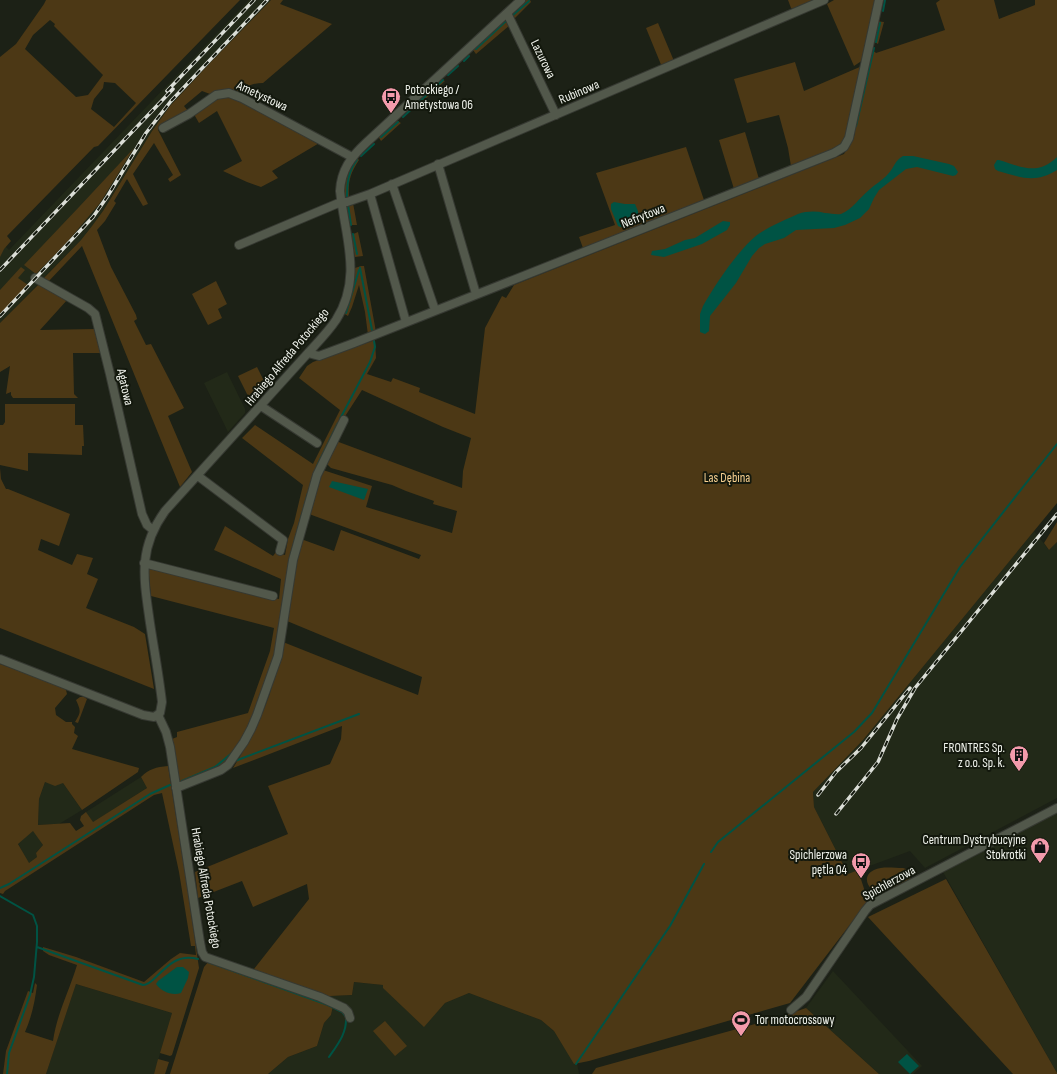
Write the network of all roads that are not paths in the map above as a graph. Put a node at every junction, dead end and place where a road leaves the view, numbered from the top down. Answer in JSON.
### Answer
{"nodes":[{"id":1,"x":521,"y":0,"type":"edge"},
{"id":2,"x":824,"y":0,"type":"edge"},
{"id":3,"x":879,"y":0,"type":"edge"},
{"id":4,"x":507,"y":13,"type":"junction"},
{"id":5,"x":556,"y":115,"type":"junction"},
{"id":6,"x":163,"y":128,"type":"dead end"},
{"id":7,"x":352,"y":157,"type":"junction"},
{"id":8,"x":438,"y":164,"type":"junction"},
{"id":9,"x":392,"y":184,"type":"junction"},
{"id":10,"x":370,"y":194,"type":"junction"},
{"id":11,"x":341,"y":202,"type":"junction"},
{"id":12,"x":239,"y":245,"type":"dead end"},
{"id":13,"x":35,"y":278,"type":"dead end"},
{"id":14,"x":476,"y":294,"type":"junction"},
{"id":15,"x":435,"y":310,"type":"junction"},
{"id":16,"x":406,"y":322,"type":"junction"},
{"id":17,"x":308,"y":353,"type":"junction"},
{"id":18,"x":261,"y":406,"type":"junction"},
{"id":19,"x":344,"y":420,"type":"dead end"},
{"id":20,"x":317,"y":443,"type":"dead end"},
{"id":21,"x":198,"y":476,"type":"junction"},
{"id":22,"x":153,"y":530,"type":"junction"},
{"id":23,"x":280,"y":550,"type":"dead end"},
{"id":24,"x":144,"y":563,"type":"junction"},
{"id":25,"x":273,"y":596,"type":"dead end"},
{"id":26,"x":0,"y":659,"type":"edge"},
{"id":27,"x":158,"y":715,"type":"junction"},
{"id":28,"x":176,"y":788,"type":"junction"},
{"id":29,"x":1057,"y":808,"type":"edge"},
{"id":30,"x":791,"y":1010,"type":"dead end"},
{"id":31,"x":350,"y":1018,"type":"dead end"}],
"edges":[{"from":1,"to":4,"type":"street","name":"Hrabiego Alfreda Potockiego"},
{"from":2,"to":5,"type":"street","name":"Rubinowa"},
{"from":3,"to":14,"type":"street","name":"Nefrytowa"},
{"from":4,"to":5,"type":"street","name":"Lazurowa"},
{"from":4,"to":7,"type":"street","name":"Hrabiego Alfreda Potockiego"},
{"from":5,"to":8,"type":"street","name":"Rubinowa"},
{"from":6,"to":7,"type":"street","name":"Ametystowa"},
{"from":7,"to":11,"type":"street","name":"Hrabiego Alfreda Potockiego"},
{"from":8,"to":9,"type":"street","name":"Rubinowa"},
{"from":8,"to":14,"type":"street"},
{"from":9,"to":10,"type":"street","name":"Rubinowa"},
{"from":9,"to":15,"type":"street"},
{"from":10,"to":11,"type":"street","name":"Rubinowa"},
{"from":10,"to":16,"type":"street"},
{"from":11,"to":12,"type":"street","name":"Rubinowa"},
{"from":11,"to":17,"type":"street","name":"Hrabiego Alfreda Potockiego"},
{"from":13,"to":22,"type":"street","name":"Agatowa"},
{"from":14,"to":15,"type":"street","name":"Nefrytowa"},
{"from":15,"to":16,"type":"street","name":"Nefrytowa"},
{"from":16,"to":17,"type":"street","name":"Nefrytowa"},
{"from":17,"to":18,"type":"street","name":"Hrabiego Alfreda Potockiego"},
{"from":18,"to":20,"type":"street"},
{"from":18,"to":21,"type":"street","name":"Hrabiego Alfreda Potockiego"},
{"from":19,"to":28,"type":"street"},
{"from":21,"to":22,"type":"street","name":"Hrabiego Alfreda Potockiego"},
{"from":21,"to":23,"type":"street"},
{"from":22,"to":24,"type":"street","name":"Hrabiego Alfreda Potockiego"},
{"from":24,"to":25,"type":"street"},
{"from":24,"to":27,"type":"street","name":"Hrabiego Alfreda Potockiego"},
{"from":26,"to":27,"type":"street"},
{"from":27,"to":28,"type":"street","name":"Hrabiego Alfreda Potockiego"},
{"from":28,"to":31,"type":"street","name":"Hrabiego Alfreda Potockiego"},
{"from":29,"to":30,"type":"street","name":"Spichlerzowa"}]}
